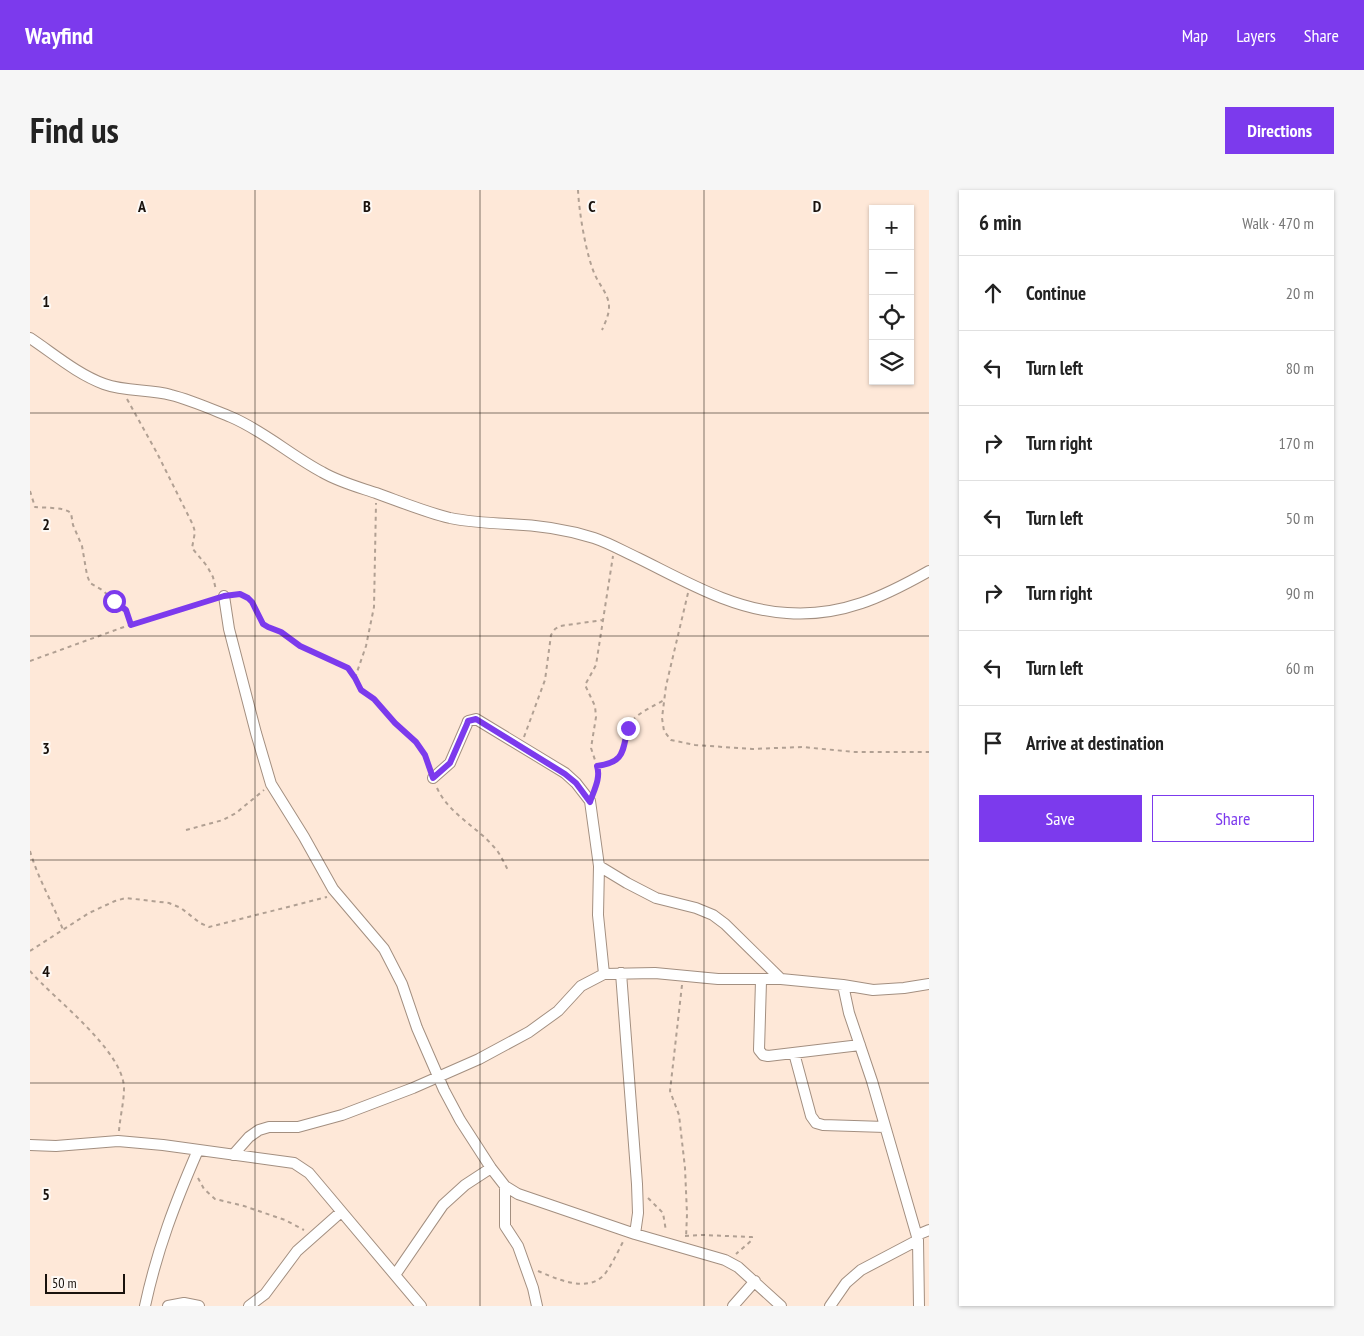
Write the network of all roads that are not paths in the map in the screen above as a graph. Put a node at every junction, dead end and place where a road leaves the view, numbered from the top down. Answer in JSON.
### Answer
{"nodes":[{"id":1,"x":30,"y":338,"type":"edge"},
{"id":2,"x":929,"y":571,"type":"edge"},
{"id":3,"x":221,"y":597,"type":"road end"},
{"id":4,"x":433,"y":778,"type":"road end"},
{"id":5,"x":599,"y":866,"type":"junction"},
{"id":6,"x":621,"y":973,"type":"junction"},
{"id":7,"x":604,"y":974,"type":"junction"},
{"id":8,"x":781,"y":980,"type":"junction"},
{"id":9,"x":761,"y":981,"type":"junction"},
{"id":10,"x":929,"y":984,"type":"edge"},
{"id":11,"x":843,"y":985,"type":"junction"},
{"id":12,"x":860,"y":1045,"type":"junction"},
{"id":13,"x":794,"y":1053,"type":"junction"},
{"id":14,"x":438,"y":1077,"type":"junction"},
{"id":15,"x":885,"y":1127,"type":"junction"},
{"id":16,"x":30,"y":1144,"type":"edge"},
{"id":17,"x":198,"y":1150,"type":"junction"},
{"id":18,"x":232,"y":1155,"type":"junction"},
{"id":19,"x":492,"y":1168,"type":"junction"},
{"id":20,"x":505,"y":1186,"type":"junction"},
{"id":21,"x":341,"y":1212,"type":"junction"},
{"id":22,"x":929,"y":1230,"type":"edge"},
{"id":23,"x":632,"y":1233,"type":"junction"},
{"id":24,"x":917,"y":1237,"type":"junction"},
{"id":25,"x":395,"y":1275,"type":"junction"},
{"id":26,"x":755,"y":1281,"type":"junction"},
{"id":27,"x":145,"y":1306,"type":"edge"},
{"id":28,"x":168,"y":1306,"type":"edge"},
{"id":29,"x":199,"y":1306,"type":"edge"},
{"id":30,"x":249,"y":1306,"type":"edge"},
{"id":31,"x":421,"y":1306,"type":"edge"},
{"id":32,"x":537,"y":1306,"type":"edge"},
{"id":33,"x":733,"y":1306,"type":"edge"},
{"id":34,"x":781,"y":1306,"type":"edge"},
{"id":35,"x":830,"y":1306,"type":"edge"},
{"id":36,"x":919,"y":1306,"type":"edge"}],
"edges":[{"from":1,"to":2,"type":"street"},
{"from":3,"to":14,"type":"street"},
{"from":4,"to":5,"type":"street"},
{"from":5,"to":7,"type":"street"},
{"from":5,"to":8,"type":"street"},
{"from":6,"to":7,"type":"street"},
{"from":6,"to":9,"type":"street"},
{"from":6,"to":23,"type":"street"},
{"from":7,"to":14,"type":"street"},
{"from":8,"to":9,"type":"street"},
{"from":8,"to":11,"type":"street"},
{"from":9,"to":13,"type":"street"},
{"from":10,"to":11,"type":"street"},
{"from":11,"to":12,"type":"street"},
{"from":12,"to":13,"type":"street"},
{"from":12,"to":15,"type":"street"},
{"from":13,"to":15,"type":"street"},
{"from":14,"to":18,"type":"street"},
{"from":14,"to":19,"type":"street"},
{"from":15,"to":24,"type":"street"},
{"from":16,"to":17,"type":"street"},
{"from":17,"to":18,"type":"street"},
{"from":17,"to":27,"type":"street"},
{"from":18,"to":21,"type":"street"},
{"from":19,"to":20,"type":"street"},
{"from":19,"to":25,"type":"street"},
{"from":20,"to":23,"type":"street"},
{"from":20,"to":32,"type":"street"},
{"from":21,"to":25,"type":"street"},
{"from":21,"to":30,"type":"street"},
{"from":22,"to":24,"type":"street"},
{"from":23,"to":26,"type":"street"},
{"from":24,"to":35,"type":"street"},
{"from":24,"to":36,"type":"street"},
{"from":25,"to":31,"type":"street"},
{"from":26,"to":33,"type":"street"},
{"from":26,"to":34,"type":"street"},
{"from":28,"to":29,"type":"street"}]}
